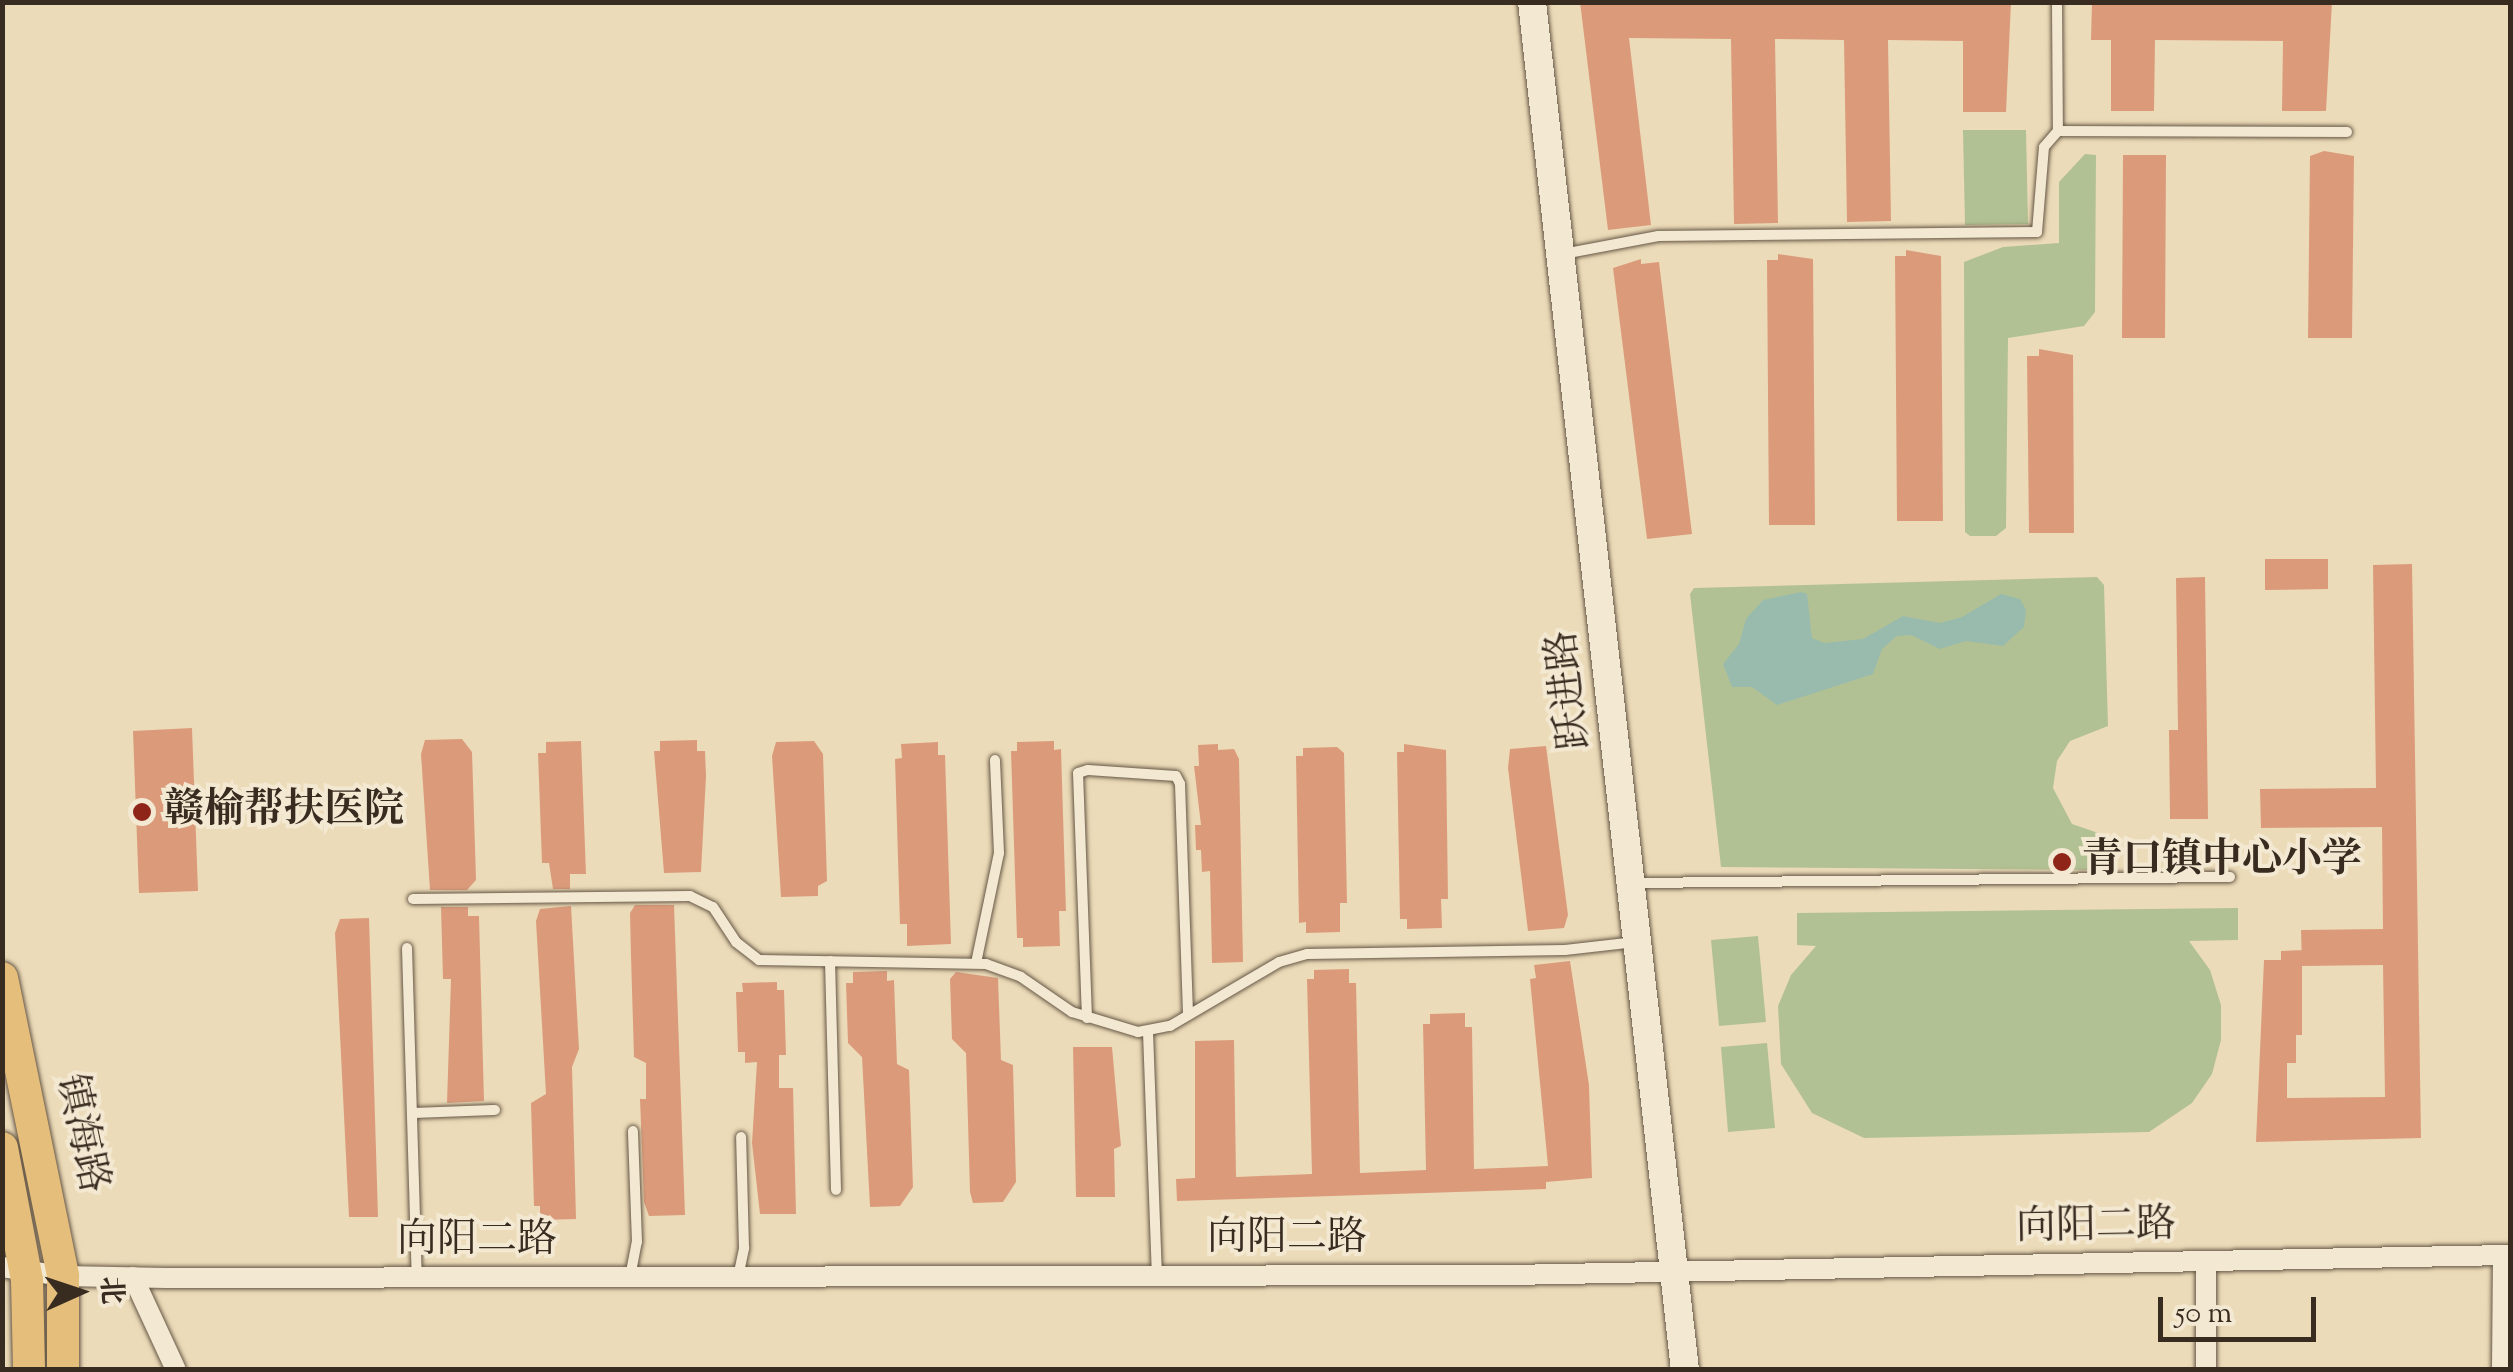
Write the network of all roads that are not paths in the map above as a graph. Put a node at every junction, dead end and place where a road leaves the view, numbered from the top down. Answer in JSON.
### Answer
{"nodes":[{"id":1,"x":1532,"y":2,"type":"edge"},
{"id":2,"x":2058,"y":2,"type":"edge"},
{"id":3,"x":2058,"y":131,"type":"junction"},
{"id":4,"x":2348,"y":132,"type":"dead end"},
{"id":5,"x":1561,"y":254,"type":"junction"},
{"id":6,"x":994,"y":760,"type":"dead end"},
{"id":7,"x":2230,"y":877,"type":"dead end"},
{"id":8,"x":1634,"y":883,"type":"junction"},
{"id":9,"x":413,"y":899,"type":"dead end"},
{"id":10,"x":1640,"y":941,"type":"junction"},
{"id":11,"x":407,"y":948,"type":"dead end"},
{"id":12,"x":830,"y":961,"type":"junction"},
{"id":13,"x":976,"y":963,"type":"junction"},
{"id":14,"x":2,"y":978,"type":"edge"},
{"id":15,"x":1188,"y":1015,"type":"junction"},
{"id":16,"x":1087,"y":1018,"type":"junction"},
{"id":17,"x":1148,"y":1032,"type":"junction"},
{"id":18,"x":495,"y":1110,"type":"dead end"},
{"id":19,"x":412,"y":1113,"type":"junction"},
{"id":20,"x":633,"y":1131,"type":"dead end"},
{"id":21,"x":741,"y":1137,"type":"dead end"},
{"id":22,"x":2,"y":1148,"type":"edge"},
{"id":23,"x":836,"y":1190,"type":"dead end"},
{"id":24,"x":2507,"y":1255,"type":"edge"},
{"id":25,"x":2206,"y":1261,"type":"junction"},
{"id":26,"x":14,"y":1267,"type":"edge"},
{"id":27,"x":1676,"y":1272,"type":"junction"},
{"id":28,"x":63,"y":1276,"type":"junction"},
{"id":29,"x":1157,"y":1276,"type":"junction"},
{"id":30,"x":133,"y":1277,"type":"junction"},
{"id":31,"x":417,"y":1277,"type":"junction"},
{"id":32,"x":630,"y":1277,"type":"junction"},
{"id":33,"x":738,"y":1277,"type":"junction"},
{"id":34,"x":29,"y":1370,"type":"edge"},
{"id":35,"x":63,"y":1370,"type":"edge"},
{"id":36,"x":176,"y":1370,"type":"edge"},
{"id":37,"x":1685,"y":1370,"type":"edge"},
{"id":38,"x":2206,"y":1370,"type":"edge"},
{"id":39,"x":2502,"y":1370,"type":"edge"}],
"edges":[{"from":1,"to":5,"type":"street","name":"跃进路"},
{"from":2,"to":3,"type":"lane"},
{"from":3,"to":4,"type":"lane"},
{"from":3,"to":5,"type":"lane"},
{"from":5,"to":8,"type":"street","name":"跃进路"},
{"from":6,"to":13,"type":"lane"},
{"from":7,"to":8,"type":"lane"},
{"from":8,"to":10,"type":"street","name":"跃进路"},
{"from":9,"to":12,"type":"lane"},
{"from":10,"to":15,"type":"lane"},
{"from":10,"to":27,"type":"street","name":"跃进路"},
{"from":11,"to":19,"type":"lane"},
{"from":12,"to":13,"type":"lane"},
{"from":12,"to":23,"type":"lane"},
{"from":13,"to":16,"type":"lane"},
{"from":14,"to":28,"type":"main road","name":"镇海路"},
{"from":15,"to":16,"type":"lane"},
{"from":15,"to":17,"type":"lane"},
{"from":16,"to":17,"type":"lane"},
{"from":17,"to":29,"type":"lane"},
{"from":18,"to":19,"type":"lane"},
{"from":19,"to":31,"type":"lane"},
{"from":20,"to":32,"type":"lane"},
{"from":21,"to":33,"type":"lane"},
{"from":22,"to":26,"type":"main road","name":"镇海路"},
{"from":24,"to":25,"type":"street","name":"向阳二路"},
{"from":24,"to":39,"type":"street"},
{"from":25,"to":27,"type":"street","name":"向阳二路"},
{"from":25,"to":38,"type":"street"},
{"from":26,"to":28,"type":"street","name":"向阳二路"},
{"from":26,"to":34,"type":"main road","name":"镇海路"},
{"from":27,"to":29,"type":"street","name":"向阳二路"},
{"from":27,"to":37,"type":"street","name":"跃进路"},
{"from":28,"to":30,"type":"street","name":"向阳二路"},
{"from":28,"to":35,"type":"main road","name":"镇海路"},
{"from":29,"to":33,"type":"street","name":"向阳二路"},
{"from":30,"to":31,"type":"street","name":"向阳二路"},
{"from":30,"to":36,"type":"street"},
{"from":31,"to":32,"type":"street","name":"向阳二路"},
{"from":32,"to":33,"type":"street","name":"向阳二路"}]}
